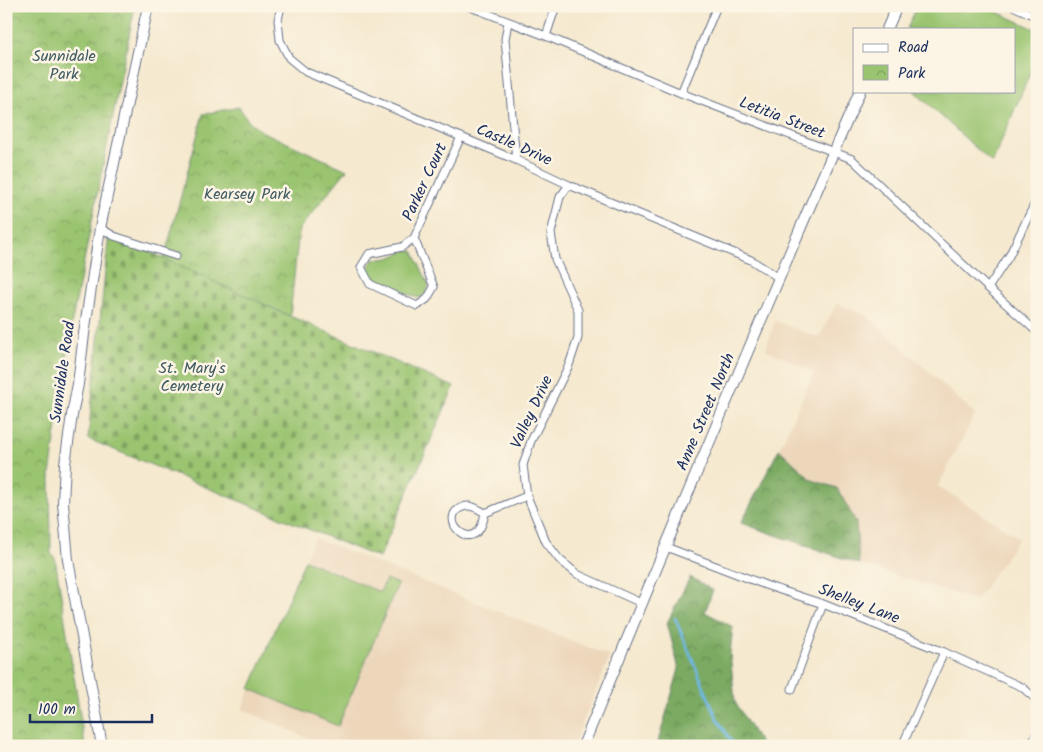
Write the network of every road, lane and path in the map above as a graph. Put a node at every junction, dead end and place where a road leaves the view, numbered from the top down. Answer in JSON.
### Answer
{"nodes":[{"id":1,"x":148,"y":6,"type":"edge"},
{"id":2,"x":281,"y":6,"type":"edge"},
{"id":3,"x":468,"y":6,"type":"edge"},
{"id":4,"x":556,"y":6,"type":"edge"},
{"id":5,"x":717,"y":6,"type":"edge"},
{"id":6,"x":897,"y":6,"type":"edge"},
{"id":7,"x":1012,"y":6,"type":"edge"},
{"id":8,"x":1037,"y":17,"type":"edge"},
{"id":9,"x":508,"y":22,"type":"junction"},
{"id":10,"x":887,"y":28,"type":"edge"},
{"id":11,"x":546,"y":36,"type":"junction"},
{"id":12,"x":860,"y":92,"type":"edge"},
{"id":13,"x":681,"y":93,"type":"junction"},
{"id":14,"x":461,"y":137,"type":"junction"},
{"id":15,"x":833,"y":153,"type":"junction"},
{"id":16,"x":516,"y":160,"type":"junction"},
{"id":17,"x":568,"y":185,"type":"junction"},
{"id":18,"x":1037,"y":199,"type":"edge"},
{"id":19,"x":100,"y":228,"type":"junction"},
{"id":20,"x":414,"y":238,"type":"junction"},
{"id":21,"x":176,"y":256,"type":"dead end"},
{"id":22,"x":779,"y":278,"type":"junction"},
{"id":23,"x":988,"y":288,"type":"junction"},
{"id":24,"x":1037,"y":332,"type":"edge"},
{"id":25,"x":526,"y":496,"type":"junction"},
{"id":26,"x":485,"y":513,"type":"junction"},
{"id":27,"x":666,"y":546,"type":"junction"},
{"id":28,"x":641,"y":603,"type":"junction"},
{"id":29,"x":823,"y":604,"type":"junction"},
{"id":30,"x":944,"y":652,"type":"junction"},
{"id":31,"x":792,"y":689,"type":"dead end"},
{"id":32,"x":1037,"y":700,"type":"edge"},
{"id":33,"x":1037,"y":734,"type":"edge"},
{"id":34,"x":102,"y":746,"type":"edge"},
{"id":35,"x":583,"y":746,"type":"edge"},
{"id":36,"x":902,"y":746,"type":"edge"},
{"id":37,"x":1029,"y":746,"type":"edge"}],
"edges":[{"from":1,"to":19,"type":"main road","name":"Sunnidale Road"},
{"from":2,"to":14,"type":"street","name":"Castle Drive"},
{"from":3,"to":9,"type":"street","name":"Letitia Street"},
{"from":4,"to":11,"type":"street"},
{"from":5,"to":13,"type":"street"},
{"from":6,"to":10,"type":"main road"},
{"from":7,"to":8,"type":"street"},
{"from":9,"to":11,"type":"street","name":"Letitia Street"},
{"from":9,"to":16,"type":"street"},
{"from":11,"to":13,"type":"street","name":"Letitia Street"},
{"from":12,"to":15,"type":"main road","name":"Anne Street North"},
{"from":13,"to":15,"type":"street","name":"Letitia Street"},
{"from":14,"to":16,"type":"street","name":"Castle Drive"},
{"from":14,"to":20,"type":"street","name":"Parker Court"},
{"from":15,"to":22,"type":"main road","name":"Anne Street North"},
{"from":15,"to":23,"type":"street","name":"Letitia Street"},
{"from":16,"to":17,"type":"street","name":"Castle Drive"},
{"from":17,"to":22,"type":"street","name":"Castle Drive"},
{"from":17,"to":25,"type":"street","name":"Valley Drive"},
{"from":18,"to":23,"type":"street"},
{"from":19,"to":21,"type":"street"},
{"from":19,"to":34,"type":"main road","name":"Sunnidale Road"},
{"from":20,"to":20,"type":"street","name":"Parker Court"},
{"from":22,"to":27,"type":"main road","name":"Anne Street North"},
{"from":23,"to":24,"type":"street","name":"Letitia Street"},
{"from":25,"to":26,"type":"street"},
{"from":25,"to":28,"type":"street","name":"Valley Drive"},
{"from":26,"to":26,"type":"street"},
{"from":27,"to":28,"type":"main road","name":"Anne Street North"},
{"from":27,"to":29,"type":"street","name":"Shelley Lane"},
{"from":28,"to":35,"type":"main road","name":"Anne Street North"},
{"from":29,"to":30,"type":"street","name":"Shelley Lane"},
{"from":29,"to":31,"type":"street"},
{"from":30,"to":32,"type":"street","name":"Shelley Lane"},
{"from":30,"to":36,"type":"street"},
{"from":33,"to":37,"type":"street"}]}
